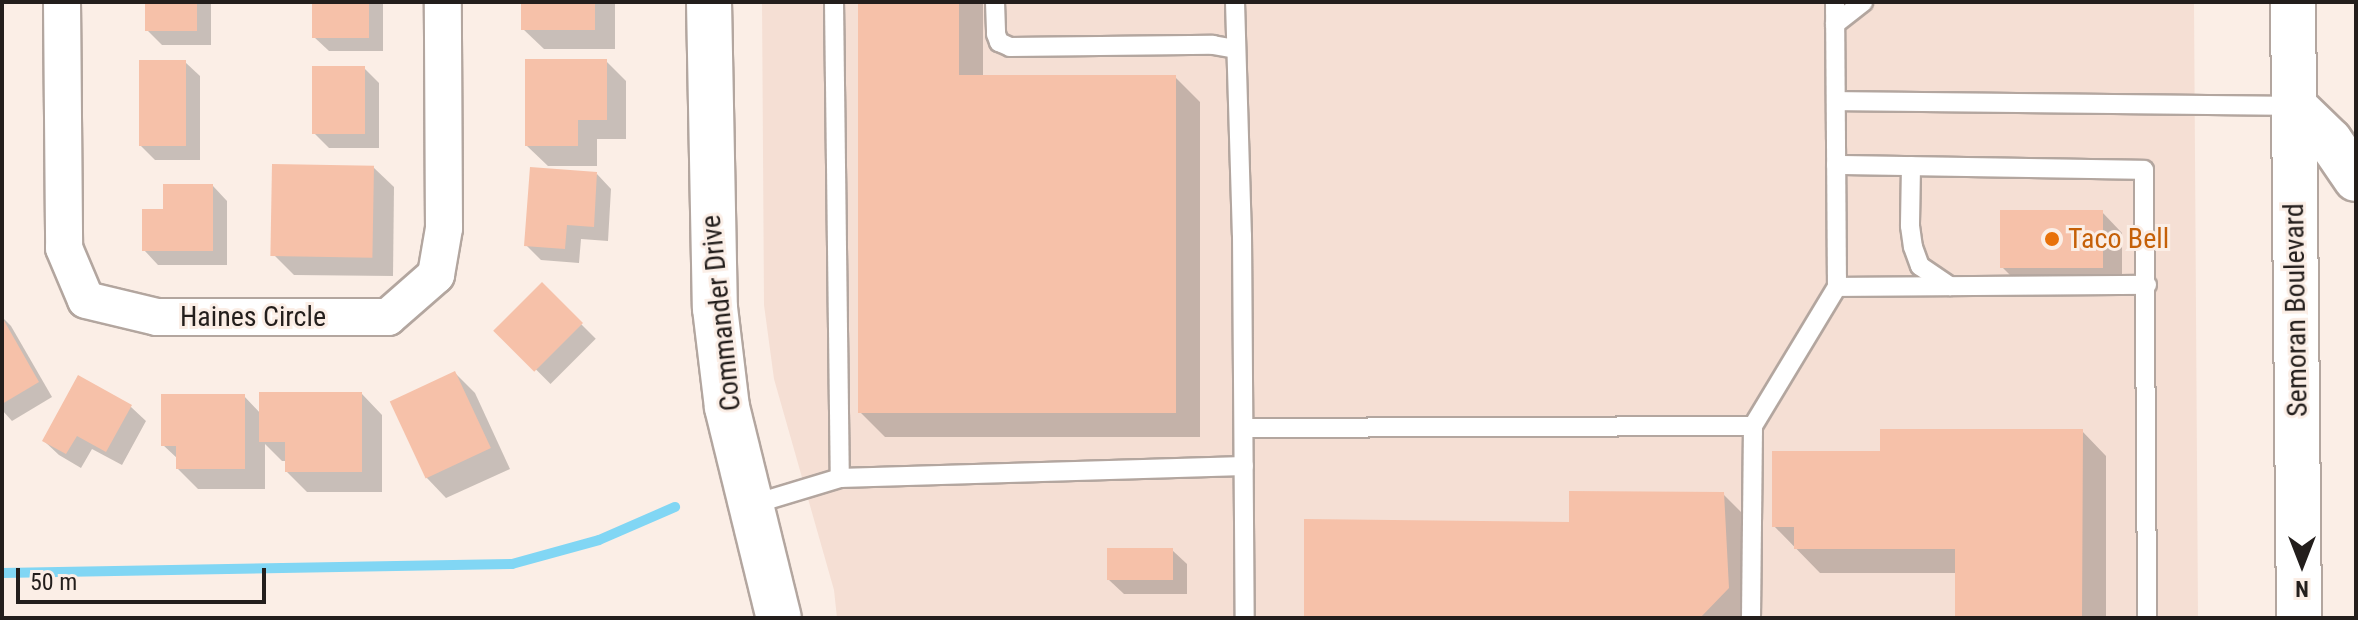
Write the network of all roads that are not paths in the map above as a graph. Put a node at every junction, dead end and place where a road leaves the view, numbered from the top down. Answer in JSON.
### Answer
{"nodes":[{"id":1,"x":62,"y":2,"type":"edge"},
{"id":2,"x":443,"y":2,"type":"edge"},
{"id":3,"x":709,"y":2,"type":"edge"},
{"id":4,"x":834,"y":2,"type":"edge"},
{"id":5,"x":995,"y":2,"type":"edge"},
{"id":6,"x":1235,"y":2,"type":"edge"},
{"id":7,"x":1835,"y":2,"type":"edge"},
{"id":8,"x":1863,"y":2,"type":"edge"},
{"id":9,"x":2293,"y":2,"type":"edge"},
{"id":10,"x":1835,"y":24,"type":"junction"},
{"id":11,"x":1236,"y":49,"type":"junction"},
{"id":12,"x":1836,"y":101,"type":"junction"},
{"id":13,"x":2294,"y":106,"type":"junction"},
{"id":14,"x":1836,"y":165,"type":"junction"},
{"id":15,"x":1911,"y":166,"type":"junction"},
{"id":16,"x":2356,"y":179,"type":"edge"},
{"id":17,"x":2147,"y":285,"type":"junction"},
{"id":18,"x":1950,"y":286,"type":"junction"},
{"id":19,"x":1837,"y":287,"type":"junction"},
{"id":20,"x":1753,"y":426,"type":"junction"},
{"id":21,"x":1244,"y":428,"type":"junction"},
{"id":22,"x":1244,"y":466,"type":"junction"},
{"id":23,"x":840,"y":478,"type":"junction"},
{"id":24,"x":754,"y":504,"type":"junction"},
{"id":25,"x":779,"y":618,"type":"edge"},
{"id":26,"x":1245,"y":618,"type":"edge"},
{"id":27,"x":1751,"y":618,"type":"edge"},
{"id":28,"x":2147,"y":618,"type":"edge"},
{"id":29,"x":2299,"y":618,"type":"edge"}],
"edges":[{"from":1,"to":2,"type":"street","name":"Haines Circle"},
{"from":3,"to":24,"type":"main road","name":"Commander Drive"},
{"from":4,"to":23,"type":"lane"},
{"from":5,"to":11,"type":"lane"},
{"from":6,"to":11,"type":"lane"},
{"from":7,"to":10,"type":"lane"},
{"from":8,"to":10,"type":"lane"},
{"from":9,"to":13,"type":"main road","name":"Semoran Boulevard"},
{"from":10,"to":12,"type":"lane"},
{"from":11,"to":21,"type":"lane"},
{"from":12,"to":13,"type":"lane"},
{"from":12,"to":14,"type":"lane"},
{"from":13,"to":16,"type":"main road"},
{"from":13,"to":29,"type":"main road","name":"Semoran Boulevard"},
{"from":14,"to":15,"type":"lane"},
{"from":14,"to":19,"type":"lane"},
{"from":15,"to":17,"type":"lane"},
{"from":15,"to":18,"type":"lane"},
{"from":17,"to":18,"type":"lane"},
{"from":17,"to":28,"type":"lane"},
{"from":18,"to":19,"type":"lane"},
{"from":19,"to":20,"type":"lane"},
{"from":20,"to":21,"type":"lane"},
{"from":20,"to":27,"type":"lane"},
{"from":21,"to":22,"type":"lane"},
{"from":22,"to":23,"type":"lane"},
{"from":22,"to":26,"type":"lane"},
{"from":23,"to":24,"type":"lane"},
{"from":24,"to":25,"type":"main road","name":"Commander Drive"}]}
